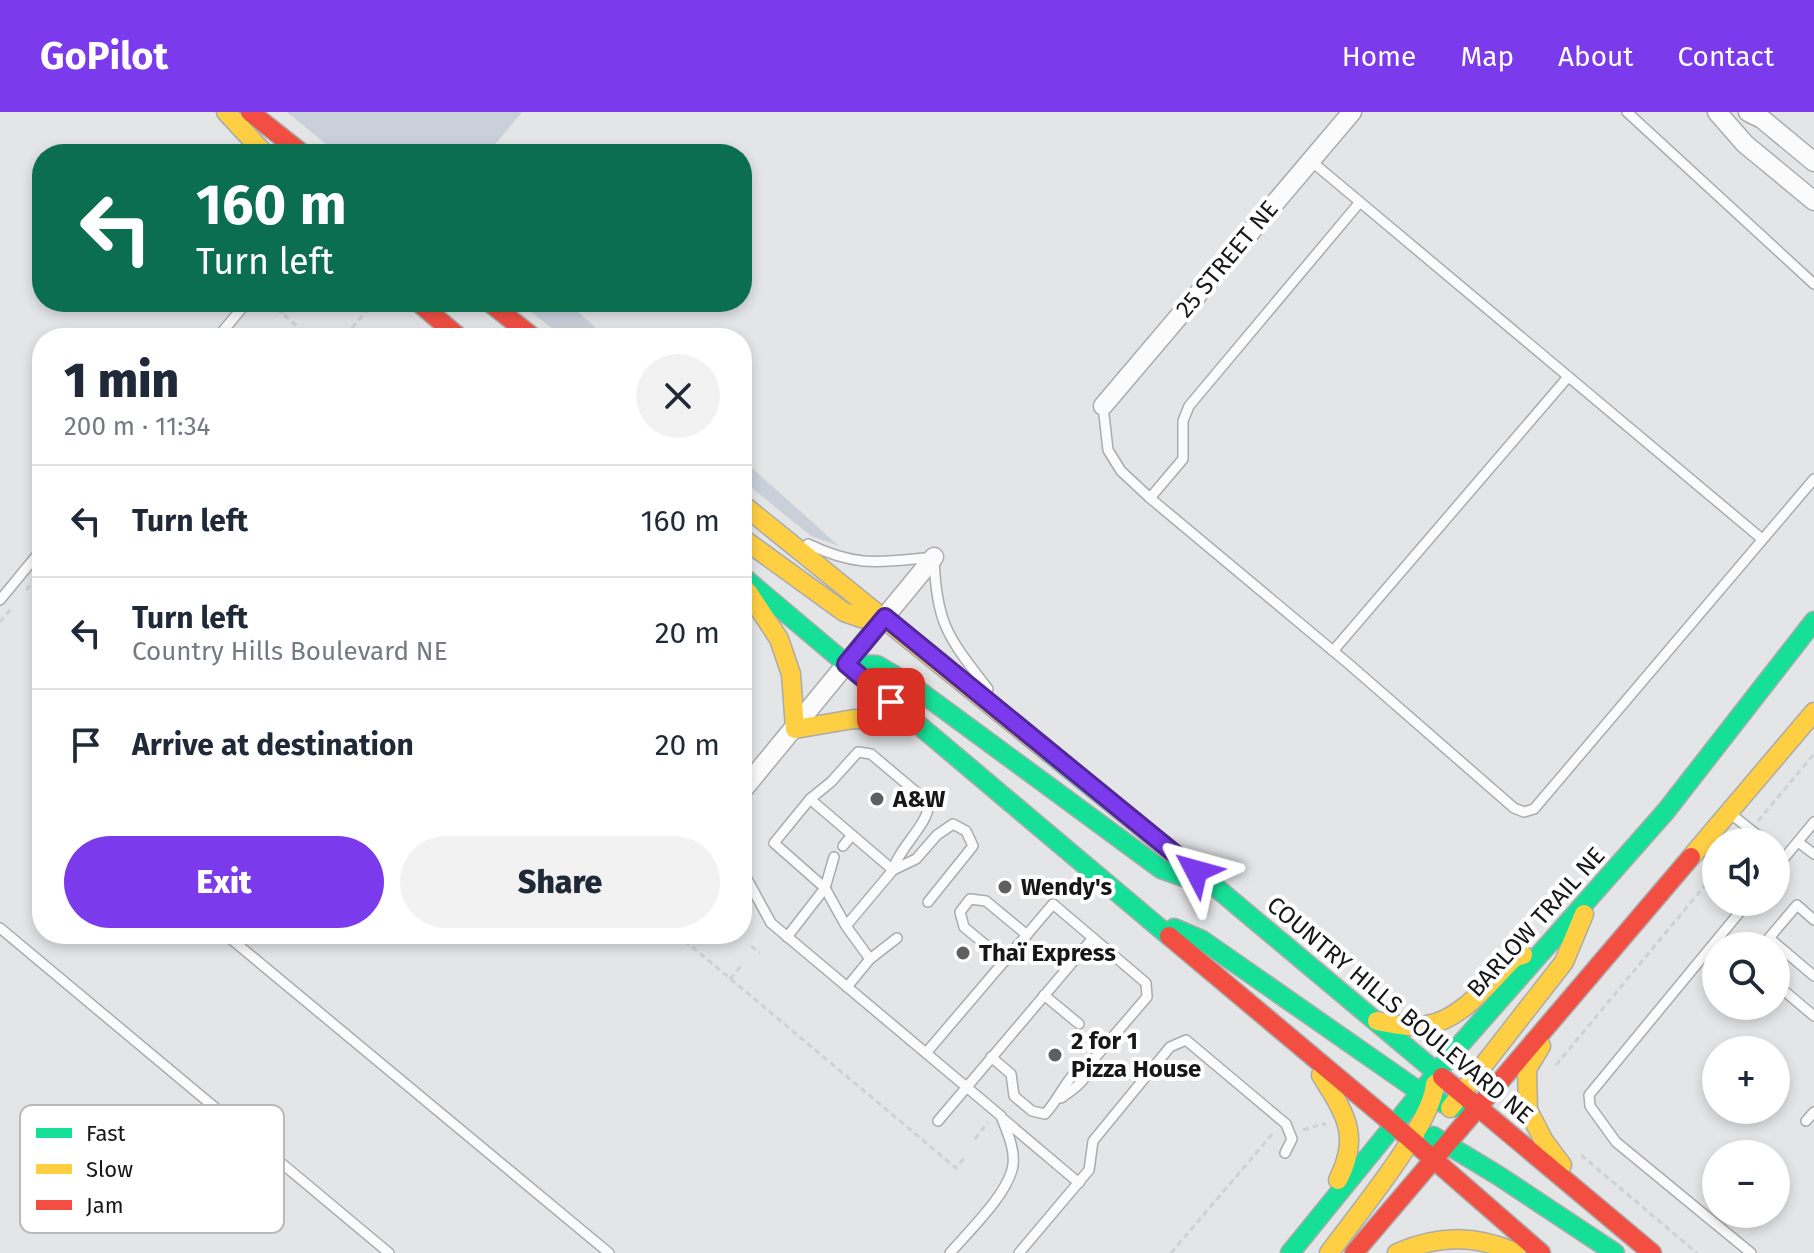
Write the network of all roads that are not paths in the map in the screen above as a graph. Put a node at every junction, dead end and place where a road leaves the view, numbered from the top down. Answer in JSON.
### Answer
{"nodes":[{"id":1,"x":226,"y":112,"type":"edge"},
{"id":2,"x":250,"y":112,"type":"edge"},
{"id":3,"x":1352,"y":112,"type":"edge"},
{"id":4,"x":1627,"y":112,"type":"edge"},
{"id":5,"x":1717,"y":112,"type":"edge"},
{"id":6,"x":1748,"y":112,"type":"edge"},
{"id":7,"x":256,"y":144,"type":"edge"},
{"id":8,"x":290,"y":144,"type":"edge"},
{"id":9,"x":1311,"y":161,"type":"junction"},
{"id":10,"x":1814,"y":162,"type":"edge"},
{"id":11,"x":1814,"y":201,"type":"edge"},
{"id":12,"x":1360,"y":202,"type":"junction"},
{"id":13,"x":1814,"y":284,"type":"edge"},
{"id":14,"x":239,"y":312,"type":"edge"},
{"id":15,"x":430,"y":312,"type":"edge"},
{"id":16,"x":502,"y":312,"type":"edge"},
{"id":17,"x":225,"y":328,"type":"edge"},
{"id":18,"x":448,"y":328,"type":"edge"},
{"id":19,"x":522,"y":328,"type":"edge"},
{"id":20,"x":1568,"y":377,"type":"junction"},
{"id":21,"x":1103,"y":406,"type":"joint"},
{"id":22,"x":1814,"y":479,"type":"edge"},
{"id":23,"x":1150,"y":498,"type":"junction"},
{"id":24,"x":752,"y":512,"type":"edge"},
{"id":25,"x":770,"y":526,"type":"junction"},
{"id":26,"x":1762,"y":539,"type":"junction"},
{"id":27,"x":752,"y":545,"type":"edge"},
{"id":28,"x":934,"y":557,"type":"junction"},
{"id":29,"x":32,"y":561,"type":"edge"},
{"id":30,"x":752,"y":584,"type":"edge"},
{"id":31,"x":752,"y":599,"type":"edge"},
{"id":32,"x":0,"y":600,"type":"edge"},
{"id":33,"x":885,"y":617,"type":"junction"},
{"id":34,"x":1814,"y":621,"type":"edge"},
{"id":35,"x":1333,"y":651,"type":"junction"},
{"id":36,"x":846,"y":664,"type":"junction"},
{"id":37,"x":1814,"y":691,"type":"edge"},
{"id":38,"x":1814,"y":712,"type":"edge"},
{"id":39,"x":914,"y":721,"type":"junction"},
{"id":40,"x":1011,"y":721,"type":"junction"},
{"id":41,"x":795,"y":729,"type":"junction"},
{"id":42,"x":1784,"y":746,"type":"junction"},
{"id":43,"x":752,"y":779,"type":"edge"},
{"id":44,"x":810,"y":799,"type":"junction"},
{"id":45,"x":1729,"y":812,"type":"junction"},
{"id":46,"x":1814,"y":822,"type":"edge"},
{"id":47,"x":1749,"y":828,"type":"edge"},
{"id":48,"x":852,"y":835,"type":"junction"},
{"id":49,"x":1798,"y":842,"type":"junction"},
{"id":50,"x":843,"y":846,"type":"dead end"},
{"id":51,"x":1790,"y":851,"type":"edge"},
{"id":52,"x":1814,"y":854,"type":"edge"},
{"id":53,"x":834,"y":857,"type":"dead end"},
{"id":54,"x":893,"y":870,"type":"junction"},
{"id":55,"x":752,"y":888,"type":"edge"},
{"id":56,"x":825,"y":888,"type":"junction"},
{"id":57,"x":1219,"y":890,"type":"junction"},
{"id":58,"x":1590,"y":898,"type":"junction"},
{"id":59,"x":928,"y":902,"type":"dead end"},
{"id":60,"x":1736,"y":916,"type":"edge"},
{"id":61,"x":1149,"y":918,"type":"junction"},
{"id":62,"x":1814,"y":920,"type":"edge"},
{"id":63,"x":846,"y":926,"type":"junction"},
{"id":64,"x":0,"y":928,"type":"edge"},
{"id":65,"x":1723,"y":932,"type":"edge"},
{"id":66,"x":1774,"y":932,"type":"edge"},
{"id":67,"x":1027,"y":935,"type":"junction"},
{"id":68,"x":787,"y":937,"type":"junction"},
{"id":69,"x":897,"y":938,"type":"dead end"},
{"id":70,"x":1093,"y":938,"type":"junction"},
{"id":71,"x":237,"y":944,"type":"edge"},
{"id":72,"x":1542,"y":951,"type":"junction"},
{"id":73,"x":1790,"y":956,"type":"edge"},
{"id":74,"x":1702,"y":958,"type":"edge"},
{"id":75,"x":870,"y":959,"type":"junction"},
{"id":76,"x":1005,"y":961,"type":"junction"},
{"id":77,"x":1814,"y":976,"type":"edge"},
{"id":78,"x":847,"y":987,"type":"junction"},
{"id":79,"x":1044,"y":995,"type":"junction"},
{"id":80,"x":1790,"y":996,"type":"edge"},
{"id":81,"x":1567,"y":1002,"type":"junction"},
{"id":82,"x":1814,"y":1016,"type":"edge"},
{"id":83,"x":1377,"y":1021,"type":"junction"},
{"id":84,"x":1079,"y":1024,"type":"dead end"},
{"id":85,"x":926,"y":1053,"type":"junction"},
{"id":86,"x":1308,"y":1055,"type":"junction"},
{"id":87,"x":991,"y":1057,"type":"junction"},
{"id":88,"x":1437,"y":1072,"type":"junction"},
{"id":89,"x":966,"y":1087,"type":"junction"},
{"id":90,"x":1441,"y":1098,"type":"junction"},
{"id":91,"x":212,"y":1105,"type":"edge"},
{"id":92,"x":1478,"y":1108,"type":"junction"},
{"id":93,"x":1814,"y":1112,"type":"edge"},
{"id":94,"x":1001,"y":1116,"type":"junction"},
{"id":95,"x":938,"y":1121,"type":"dead end"},
{"id":96,"x":1806,"y":1121,"type":"dead end"},
{"id":97,"x":1393,"y":1124,"type":"junction"},
{"id":98,"x":1415,"y":1135,"type":"junction"},
{"id":99,"x":1442,"y":1141,"type":"junction"},
{"id":100,"x":1285,"y":1153,"type":"dead end"},
{"id":101,"x":1433,"y":1160,"type":"junction"},
{"id":102,"x":284,"y":1165,"type":"edge"},
{"id":103,"x":1079,"y":1183,"type":"junction"},
{"id":104,"x":1585,"y":1197,"type":"junction"},
{"id":105,"x":1702,"y":1207,"type":"edge"},
{"id":106,"x":1726,"y":1228,"type":"edge"},
{"id":107,"x":1304,"y":1236,"type":"junction"},
{"id":108,"x":957,"y":1244,"type":"junction"},
{"id":109,"x":389,"y":1253,"type":"edge"},
{"id":110,"x":609,"y":1253,"type":"edge"},
{"id":111,"x":950,"y":1253,"type":"edge"},
{"id":112,"x":968,"y":1253,"type":"edge"},
{"id":113,"x":1019,"y":1253,"type":"edge"},
{"id":114,"x":1290,"y":1253,"type":"edge"},
{"id":115,"x":1329,"y":1253,"type":"edge"},
{"id":116,"x":1354,"y":1253,"type":"edge"},
{"id":117,"x":1397,"y":1253,"type":"edge"},
{"id":118,"x":1516,"y":1253,"type":"edge"},
{"id":119,"x":1541,"y":1253,"type":"edge"},
{"id":120,"x":1615,"y":1253,"type":"edge"},
{"id":121,"x":1652,"y":1253,"type":"edge"},
{"id":122,"x":1751,"y":1253,"type":"edge"}],
"edges":[{"from":1,"to":7,"type":"main road"},
{"from":2,"to":8,"type":"main road"},
{"from":3,"to":9,"type":"street","name":"25 STREET NE"},
{"from":4,"to":13,"type":"lane"},
{"from":5,"to":11,"type":"street"},
{"from":6,"to":10,"type":"street"},
{"from":9,"to":12,"type":"lane"},
{"from":9,"to":21,"type":"street","name":"25 STREET NE"},
{"from":12,"to":20,"type":"lane"},
{"from":12,"to":23,"type":"lane"},
{"from":14,"to":17,"type":"lane"},
{"from":15,"to":18,"type":"main road"},
{"from":16,"to":19,"type":"main road"},
{"from":20,"to":26,"type":"lane"},
{"from":20,"to":35,"type":"lane"},
{"from":21,"to":23,"type":"lane"},
{"from":22,"to":26,"type":"lane"},
{"from":23,"to":35,"type":"lane"},
{"from":24,"to":25,"type":"main road","name":"COUNTRY HILLS BOULEVARD NE"},
{"from":25,"to":28,"type":"lane"},
{"from":25,"to":33,"type":"main road","name":"COUNTRY HILLS BOULEVARD NE"},
{"from":26,"to":35,"type":"lane"},
{"from":27,"to":33,"type":"main road"},
{"from":28,"to":33,"type":"street"},
{"from":28,"to":40,"type":"lane"},
{"from":29,"to":32,"type":"lane"},
{"from":30,"to":36,"type":"main road"},
{"from":31,"to":41,"type":"main road"},
{"from":33,"to":36,"type":"street"},
{"from":33,"to":40,"type":"main road","name":"COUNTRY HILLS BOULEVARD NE"},
{"from":34,"to":58,"type":"main road","name":"BARLOW TRAIL NE"},
{"from":36,"to":39,"type":"main road"},
{"from":36,"to":41,"type":"street"},
{"from":36,"to":57,"type":"main road"},
{"from":37,"to":42,"type":"main road"},
{"from":38,"to":42,"type":"main road"},
{"from":39,"to":41,"type":"main road"},
{"from":39,"to":61,"type":"main road"},
{"from":40,"to":57,"type":"main road","name":"COUNTRY HILLS BOULEVARD NE"},
{"from":41,"to":43,"type":"street"},
{"from":42,"to":45,"type":"main road"},
{"from":44,"to":48,"type":"lane"},
{"from":44,"to":54,"type":"lane"},
{"from":44,"to":56,"type":"lane"},
{"from":45,"to":47,"type":"lane"},
{"from":45,"to":81,"type":"main road"},
{"from":46,"to":49,"type":"lane"},
{"from":48,"to":50,"type":"lane"},
{"from":48,"to":54,"type":"lane"},
{"from":49,"to":51,"type":"lane"},
{"from":49,"to":52,"type":"lane"},
{"from":53,"to":56,"type":"lane"},
{"from":54,"to":59,"type":"lane"},
{"from":54,"to":63,"type":"lane"},
{"from":55,"to":68,"type":"lane"},
{"from":56,"to":63,"type":"lane"},
{"from":56,"to":68,"type":"lane"},
{"from":57,"to":83,"type":"main road","name":"COUNTRY HILLS BOULEVARD NE"},
{"from":58,"to":72,"type":"main road","name":"BARLOW TRAIL NE"},
{"from":58,"to":90,"type":"main road"},
{"from":60,"to":65,"type":"lane"},
{"from":61,"to":86,"type":"main road"},
{"from":61,"to":90,"type":"main road"},
{"from":62,"to":66,"type":"lane"},
{"from":63,"to":75,"type":"lane"},
{"from":64,"to":91,"type":"lane"},
{"from":67,"to":70,"type":"lane"},
{"from":67,"to":76,"type":"lane"},
{"from":67,"to":76,"type":"lane"},
{"from":68,"to":78,"type":"lane"},
{"from":69,"to":75,"type":"lane"},
{"from":70,"to":79,"type":"lane"},
{"from":70,"to":87,"type":"lane"},
{"from":71,"to":110,"type":"lane"},
{"from":72,"to":83,"type":"main road"},
{"from":72,"to":88,"type":"main road","name":"BARLOW TRAIL NE"},
{"from":73,"to":77,"type":"lane"},
{"from":74,"to":105,"type":"lane"},
{"from":75,"to":78,"type":"lane"},
{"from":76,"to":85,"type":"lane"},
{"from":78,"to":85,"type":"lane"},
{"from":79,"to":84,"type":"lane"},
{"from":79,"to":87,"type":"lane"},
{"from":80,"to":82,"type":"lane"},
{"from":81,"to":92,"type":"main road"},
{"from":81,"to":104,"type":"main road"},
{"from":83,"to":88,"type":"main road","name":"COUNTRY HILLS BOULEVARD NE"},
{"from":85,"to":89,"type":"lane"},
{"from":86,"to":97,"type":"main road"},
{"from":86,"to":107,"type":"main road"},
{"from":87,"to":89,"type":"lane"},
{"from":88,"to":90,"type":"main road","name":"BARLOW TRAIL NE"},
{"from":88,"to":90,"type":"main road","name":"COUNTRY HILLS BOULEVARD NE"},
{"from":89,"to":94,"type":"lane"},
{"from":89,"to":95,"type":"lane"},
{"from":90,"to":92,"type":"main road","name":"COUNTRY HILLS BOULEVARD NE"},
{"from":90,"to":97,"type":"main road","name":"BARLOW TRAIL NE"},
{"from":90,"to":98,"type":"main road"},
{"from":90,"to":99,"type":"main road"},
{"from":92,"to":99,"type":"main road"},
{"from":92,"to":104,"type":"main road","name":"COUNTRY HILLS BOULEVARD NE"},
{"from":93,"to":96,"type":"lane"},
{"from":94,"to":103,"type":"lane"},
{"from":94,"to":108,"type":"lane"},
{"from":97,"to":98,"type":"main road"},
{"from":97,"to":107,"type":"main road","name":"BARLOW TRAIL NE"},
{"from":98,"to":99,"type":"main road"},
{"from":98,"to":101,"type":"main road"},
{"from":98,"to":115,"type":"main road"},
{"from":99,"to":101,"type":"main road"},
{"from":99,"to":120,"type":"main road"},
{"from":100,"to":103,"type":"lane"},
{"from":101,"to":116,"type":"main road"},
{"from":101,"to":119,"type":"main road"},
{"from":102,"to":109,"type":"lane"},
{"from":103,"to":113,"type":"lane"},
{"from":104,"to":121,"type":"main road","name":"COUNTRY HILLS BOULEVARD NE"},
{"from":106,"to":122,"type":"lane"},
{"from":107,"to":114,"type":"main road","name":"BARLOW TRAIL NE"},
{"from":108,"to":111,"type":"lane"},
{"from":108,"to":112,"type":"lane"},
{"from":117,"to":118,"type":"main road"}]}
